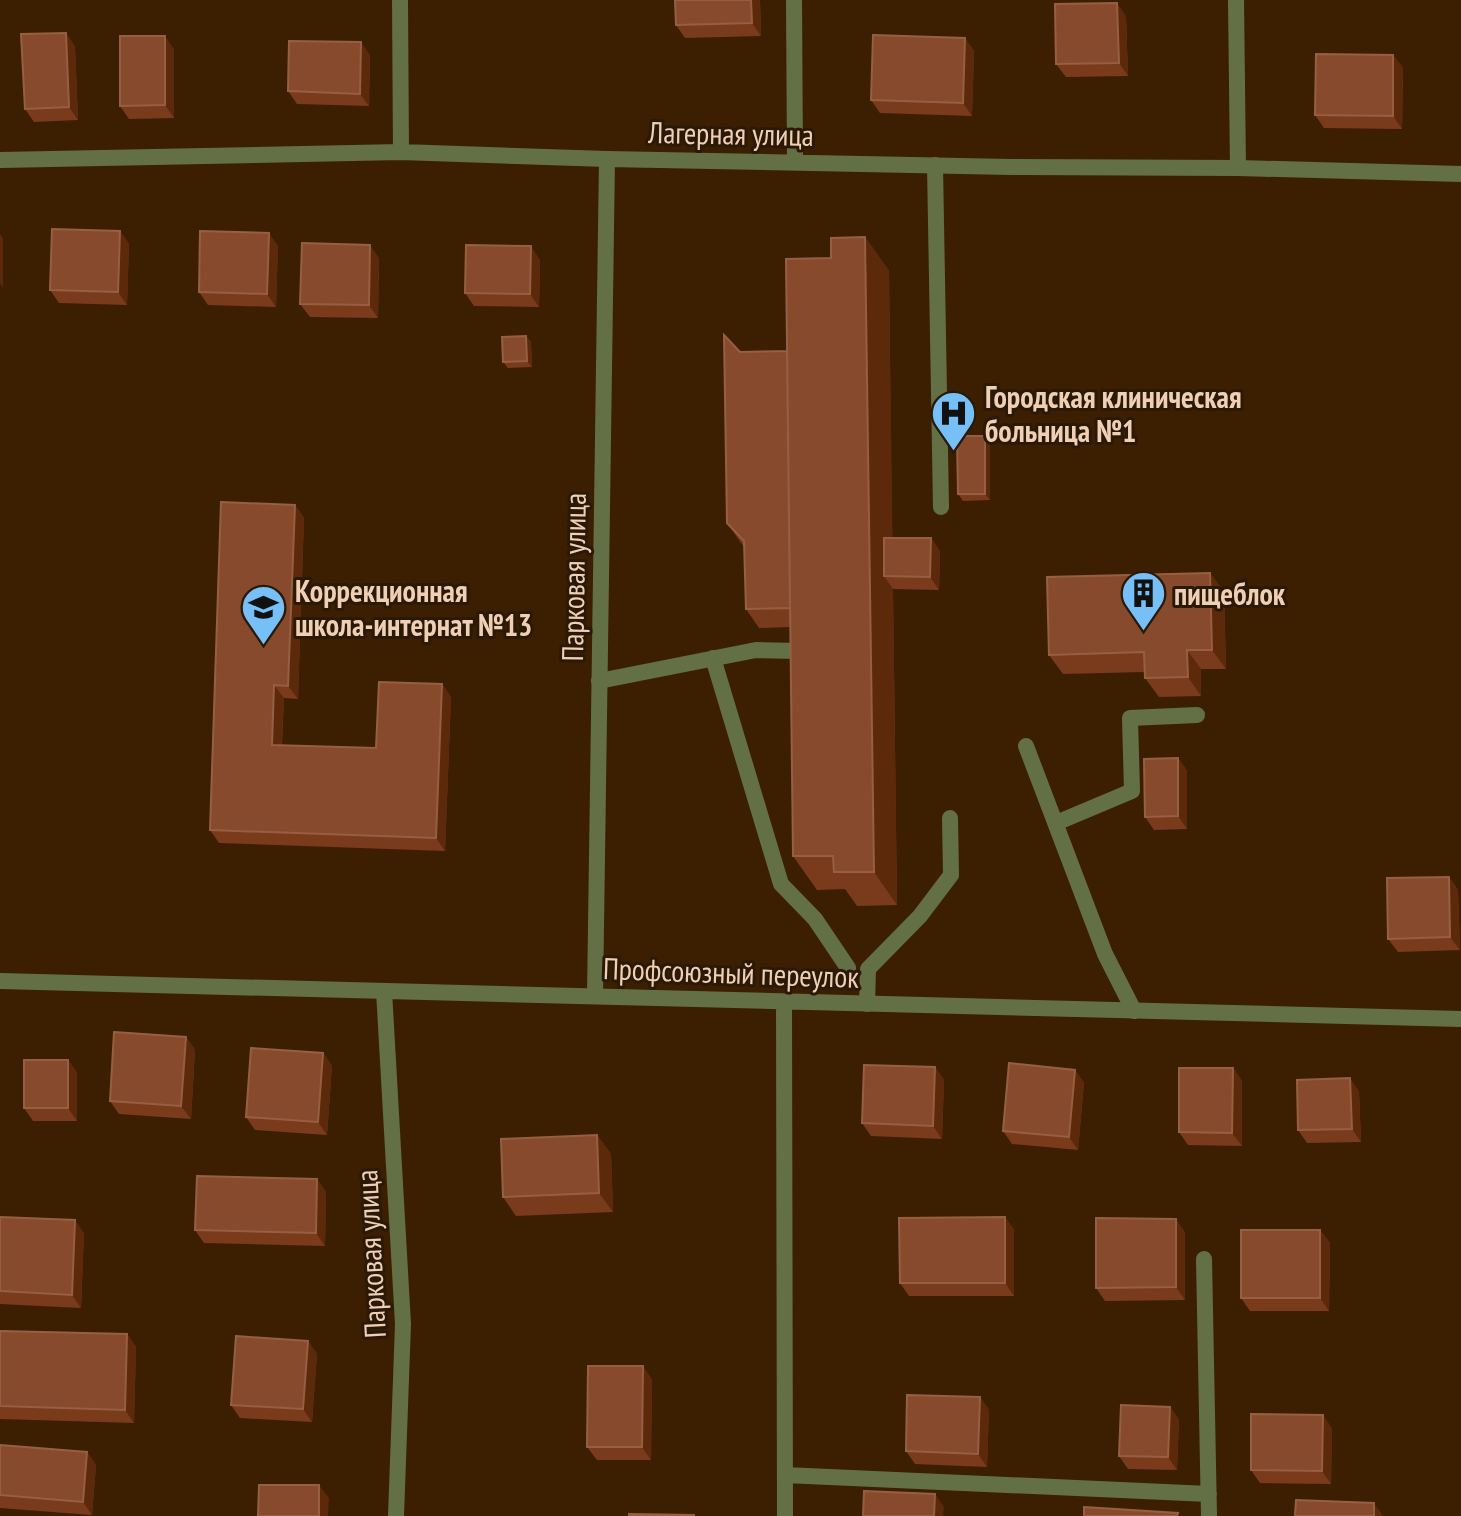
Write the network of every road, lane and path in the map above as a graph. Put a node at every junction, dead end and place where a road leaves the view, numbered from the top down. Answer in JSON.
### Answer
{"nodes":[{"id":1,"x":400,"y":0,"type":"edge"},
{"id":2,"x":794,"y":0,"type":"edge"},
{"id":3,"x":1236,"y":0,"type":"edge"},
{"id":4,"x":401,"y":152,"type":"junction"},
{"id":5,"x":607,"y":159,"type":"junction"},
{"id":6,"x":0,"y":160,"type":"edge"},
{"id":7,"x":795,"y":161,"type":"junction"},
{"id":8,"x":935,"y":165,"type":"junction"},
{"id":9,"x":1238,"y":168,"type":"junction"},
{"id":10,"x":1461,"y":174,"type":"edge"},
{"id":11,"x":941,"y":507,"type":"dead end"},
{"id":12,"x":799,"y":651,"type":"edge"},
{"id":13,"x":713,"y":658,"type":"junction"},
{"id":14,"x":599,"y":681,"type":"junction"},
{"id":15,"x":1197,"y":715,"type":"dead end"},
{"id":16,"x":1026,"y":746,"type":"dead end"},
{"id":17,"x":950,"y":818,"type":"dead end"},
{"id":18,"x":1056,"y":823,"type":"junction"},
{"id":19,"x":848,"y":968,"type":"dead end"},
{"id":20,"x":0,"y":981,"type":"edge"},
{"id":21,"x":384,"y":991,"type":"junction"},
{"id":22,"x":595,"y":996,"type":"junction"},
{"id":23,"x":784,"y":1002,"type":"junction"},
{"id":24,"x":867,"y":1004,"type":"junction"},
{"id":25,"x":1134,"y":1011,"type":"junction"},
{"id":26,"x":1461,"y":1019,"type":"edge"},
{"id":27,"x":1204,"y":1259,"type":"dead end"},
{"id":28,"x":785,"y":1475,"type":"junction"},
{"id":29,"x":1209,"y":1494,"type":"junction"},
{"id":30,"x":396,"y":1516,"type":"edge"},
{"id":31,"x":785,"y":1516,"type":"edge"},
{"id":32,"x":1209,"y":1516,"type":"edge"}],
"edges":[{"from":1,"to":4,"type":"street"},
{"from":2,"to":7,"type":"street"},
{"from":3,"to":9,"type":"street"},
{"from":4,"to":5,"type":"street","name":"Лагерная улица"},
{"from":4,"to":6,"type":"street","name":"Лагерная улица"},
{"from":5,"to":7,"type":"street","name":"Лагерная улица"},
{"from":5,"to":14,"type":"street","name":"Парковая улица"},
{"from":7,"to":8,"type":"street","name":"Лагерная улица"},
{"from":8,"to":9,"type":"street","name":"Лагерная улица"},
{"from":8,"to":11,"type":"street"},
{"from":9,"to":10,"type":"street","name":"Лагерная улица"},
{"from":12,"to":13,"type":"street"},
{"from":13,"to":14,"type":"street"},
{"from":13,"to":19,"type":"street"},
{"from":14,"to":22,"type":"street","name":"Парковая улица"},
{"from":15,"to":18,"type":"street"},
{"from":16,"to":18,"type":"street"},
{"from":17,"to":24,"type":"street"},
{"from":18,"to":25,"type":"street"},
{"from":20,"to":21,"type":"street","name":"Профсоюзный переулок"},
{"from":21,"to":22,"type":"street","name":"Профсоюзный переулок"},
{"from":21,"to":30,"type":"street","name":"Парковая улица"},
{"from":22,"to":23,"type":"street","name":"Профсоюзный переулок"},
{"from":23,"to":24,"type":"street","name":"Профсоюзный переулок"},
{"from":23,"to":28,"type":"street"},
{"from":24,"to":25,"type":"street","name":"Профсоюзный переулок"},
{"from":25,"to":26,"type":"street","name":"Профсоюзный переулок"},
{"from":27,"to":29,"type":"street"},
{"from":28,"to":29,"type":"street"},
{"from":28,"to":31,"type":"street"},
{"from":29,"to":32,"type":"street"}]}
